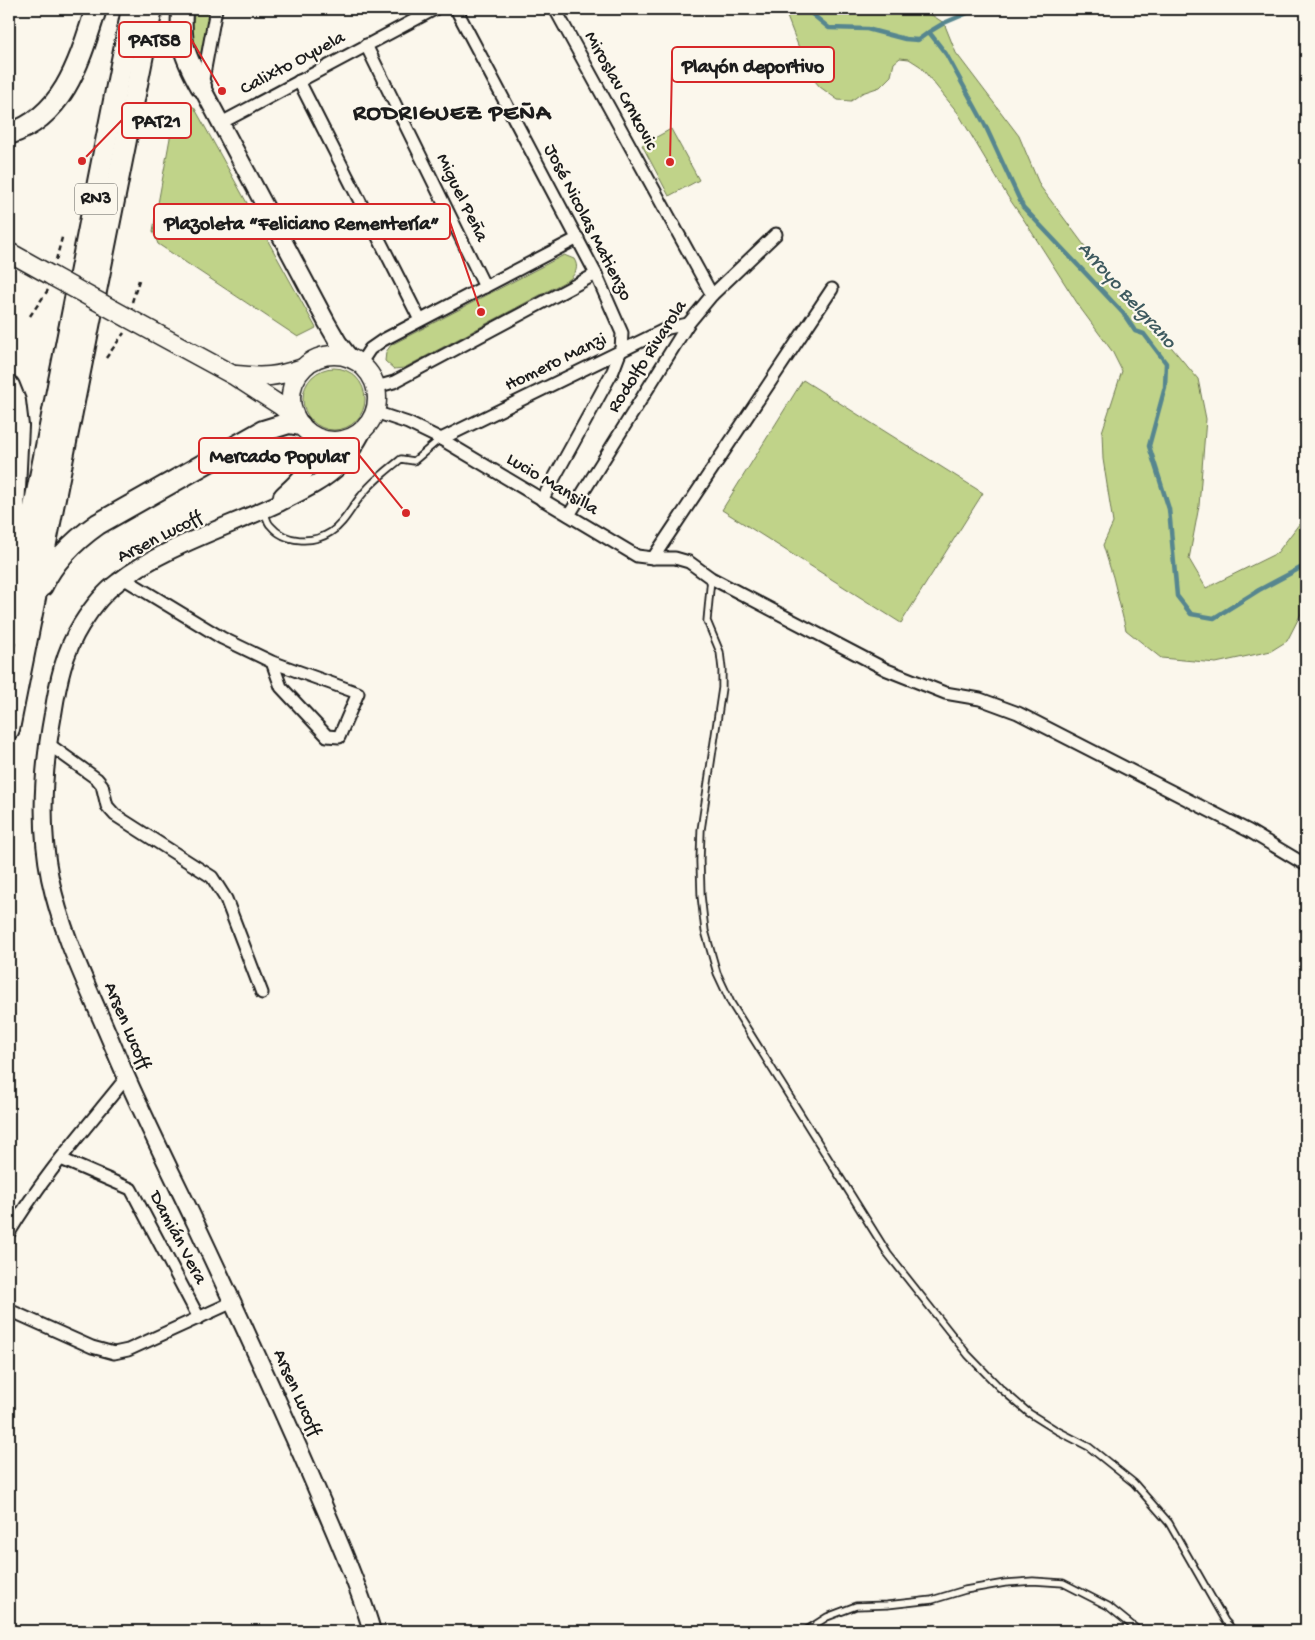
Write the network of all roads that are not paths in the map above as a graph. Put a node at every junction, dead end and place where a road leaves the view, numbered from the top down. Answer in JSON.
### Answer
{"nodes":[{"id":1,"x":96,"y":9,"type":"edge"},
{"id":2,"x":132,"y":9,"type":"edge"},
{"id":3,"x":152,"y":9,"type":"edge"},
{"id":4,"x":182,"y":9,"type":"edge"},
{"id":5,"x":216,"y":9,"type":"edge"},
{"id":6,"x":435,"y":9,"type":"edge"},
{"id":7,"x":456,"y":9,"type":"edge"},
{"id":8,"x":555,"y":9,"type":"edge"},
{"id":9,"x":366,"y":45,"type":"junction"},
{"id":10,"x":299,"y":81,"type":"junction"},
{"id":11,"x":201,"y":86,"type":"junction"},
{"id":12,"x":220,"y":123,"type":"junction"},
{"id":13,"x":9,"y":134,"type":"edge"},
{"id":14,"x":776,"y":234,"type":"dead end"},
{"id":15,"x":578,"y":238,"type":"junction"},
{"id":16,"x":9,"y":252,"type":"edge"},
{"id":17,"x":596,"y":274,"type":"junction"},
{"id":18,"x":485,"y":287,"type":"junction"},
{"id":19,"x":832,"y":289,"type":"dead end"},
{"id":20,"x":712,"y":295,"type":"junction"},
{"id":21,"x":420,"y":320,"type":"junction"},
{"id":22,"x":688,"y":324,"type":"junction"},
{"id":23,"x":621,"y":350,"type":"junction"},
{"id":24,"x":356,"y":361,"type":"junction"},
{"id":25,"x":303,"y":368,"type":"junction"},
{"id":26,"x":233,"y":375,"type":"junction"},
{"id":27,"x":9,"y":386,"type":"edge"},
{"id":28,"x":376,"y":387,"type":"junction"},
{"id":29,"x":375,"y":412,"type":"junction"},
{"id":30,"x":302,"y":426,"type":"junction"},
{"id":31,"x":364,"y":429,"type":"junction"},
{"id":32,"x":441,"y":439,"type":"junction"},
{"id":33,"x":542,"y":500,"type":"junction"},
{"id":34,"x":268,"y":508,"type":"junction"},
{"id":35,"x":569,"y":515,"type":"junction"},
{"id":36,"x":654,"y":558,"type":"junction"},
{"id":37,"x":123,"y":578,"type":"junction"},
{"id":38,"x":711,"y":578,"type":"junction"},
{"id":39,"x":9,"y":610,"type":"edge"},
{"id":40,"x":31,"y":619,"type":"junction"},
{"id":41,"x":9,"y":635,"type":"edge"},
{"id":42,"x":272,"y":662,"type":"junction"},
{"id":43,"x":9,"y":729,"type":"edge"},
{"id":44,"x":48,"y":743,"type":"junction"},
{"id":45,"x":1306,"y":865,"type":"edge"},
{"id":46,"x":262,"y":993,"type":"dead end"},
{"id":47,"x":126,"y":1078,"type":"junction"},
{"id":48,"x":61,"y":1159,"type":"junction"},
{"id":49,"x":9,"y":1233,"type":"edge"},
{"id":50,"x":233,"y":1302,"type":"junction"},
{"id":51,"x":9,"y":1310,"type":"edge"},
{"id":52,"x":199,"y":1318,"type":"junction"},
{"id":53,"x":372,"y":1631,"type":"edge"},
{"id":54,"x":805,"y":1631,"type":"edge"},
{"id":55,"x":1139,"y":1631,"type":"edge"},
{"id":56,"x":1234,"y":1631,"type":"edge"}],
"edges":[{"from":1,"to":13,"type":"highway"},
{"from":2,"to":41,"type":"highway","number":"RN3"},
{"from":3,"to":40,"type":"highway","number":"RN3"},
{"from":4,"to":11,"type":"highway"},
{"from":5,"to":11,"type":"street"},
{"from":6,"to":9,"type":"street","name":"Calixto Oyuela"},
{"from":7,"to":15,"type":"street","name":"José Nicolas Matienzo"},
{"from":8,"to":20,"type":"street","name":"Miroslav Crnkovic"},
{"from":9,"to":10,"type":"street","name":"Calixto Oyuela"},
{"from":9,"to":18,"type":"street","name":"Miguel Peña"},
{"from":10,"to":12,"type":"street","name":"Calixto Oyuela"},
{"from":10,"to":21,"type":"street"},
{"from":11,"to":12,"type":"street"},
{"from":12,"to":24,"type":"street"},
{"from":14,"to":20,"type":"street","name":"Rodolfo Rivarola"},
{"from":15,"to":17,"type":"street","name":"José Nicolas Matienzo"},
{"from":15,"to":18,"type":"street"},
{"from":16,"to":26,"type":"main road","bridge":true},
{"from":17,"to":23,"type":"street","name":"José Nicolas Matienzo"},
{"from":17,"to":28,"type":"street"},
{"from":18,"to":21,"type":"street"},
{"from":19,"to":36,"type":"street"},
{"from":20,"to":22,"type":"street","name":"Rodolfo Rivarola"},
{"from":21,"to":24,"type":"street"},
{"from":22,"to":23,"type":"street","name":"Homero Manzi"},
{"from":22,"to":35,"type":"street","name":"Rodolfo Rivarola"},
{"from":23,"to":32,"type":"street","name":"Homero Manzi"},
{"from":23,"to":33,"type":"street","name":"Rodolfo Rivarola"},
{"from":24,"to":25,"type":"main road"},
{"from":24,"to":28,"type":"main road"},
{"from":25,"to":26,"type":"main road"},
{"from":25,"to":30,"type":"main road"},
{"from":26,"to":30,"type":"main road"},
{"from":27,"to":39,"type":"highway"},
{"from":28,"to":29,"type":"main road"},
{"from":29,"to":31,"type":"main road"},
{"from":29,"to":32,"type":"street","name":"Lucio Mansilla"},
{"from":30,"to":31,"type":"main road"},
{"from":30,"to":34,"type":"street","name":"Arsen Lucoff"},
{"from":30,"to":40,"type":"highway"},
{"from":31,"to":34,"type":"street","name":"Arsen Lucoff"},
{"from":32,"to":33,"type":"street","name":"Lucio Mansilla"},
{"from":32,"to":34,"type":"lane"},
{"from":33,"to":35,"type":"street","name":"Lucio Mansilla"},
{"from":34,"to":37,"type":"street","name":"Arsen Lucoff"},
{"from":35,"to":36,"type":"street","name":"Lucio Mansilla"},
{"from":36,"to":38,"type":"street","name":"Lucio Mansilla"},
{"from":37,"to":42,"type":"street"},
{"from":37,"to":44,"type":"street","name":"Arsen Lucoff"},
{"from":38,"to":45,"type":"street","name":"Lucio Mansilla"},
{"from":38,"to":56,"type":"lane"},
{"from":40,"to":43,"type":"highway","number":"RN3"},
{"from":42,"to":42,"type":"street"},
{"from":44,"to":46,"type":"street"},
{"from":44,"to":47,"type":"street","name":"Arsen Lucoff"},
{"from":47,"to":48,"type":"street"},
{"from":47,"to":50,"type":"street","name":"Arsen Lucoff"},
{"from":48,"to":49,"type":"street"},
{"from":48,"to":52,"type":"street","name":"Damián Vera"},
{"from":50,"to":52,"type":"street"},
{"from":50,"to":53,"type":"street","name":"Arsen Lucoff"},
{"from":51,"to":52,"type":"street"},
{"from":54,"to":55,"type":"lane"}]}
